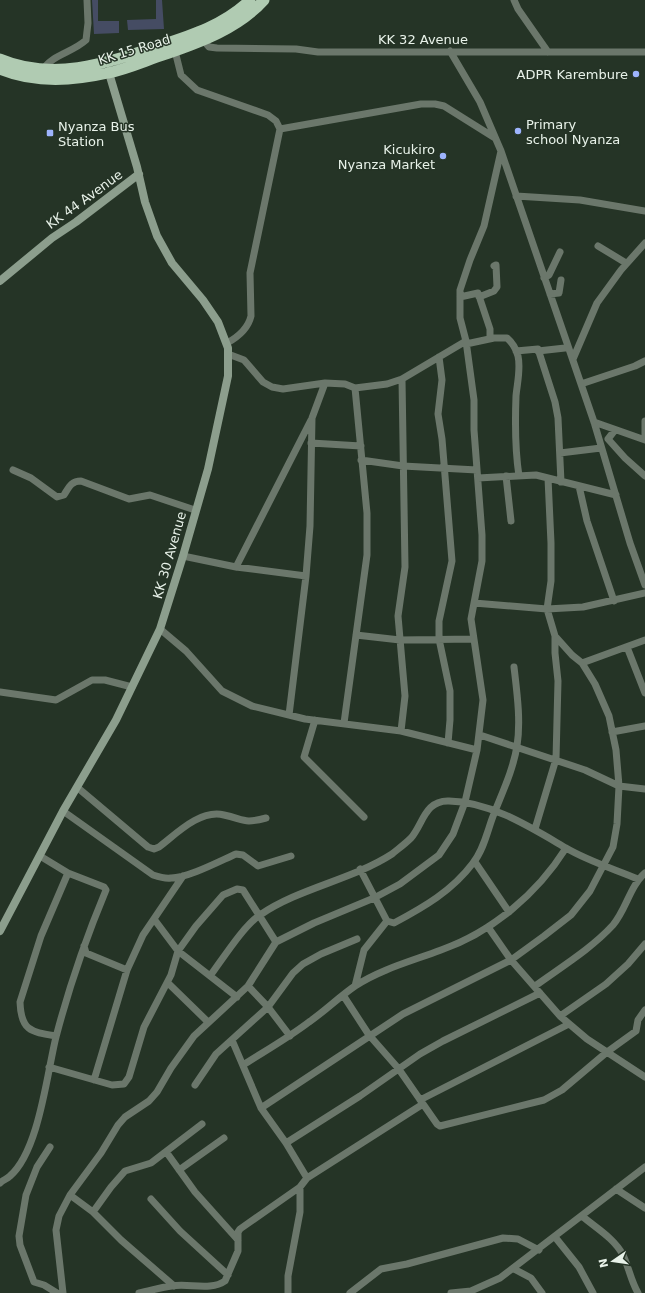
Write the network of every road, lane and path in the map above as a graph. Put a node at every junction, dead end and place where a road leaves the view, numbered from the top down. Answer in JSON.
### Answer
{"nodes":[{"id":1,"x":87,"y":0,"type":"edge"},
{"id":2,"x":250,"y":0,"type":"edge"},
{"id":3,"x":264,"y":0,"type":"edge"},
{"id":4,"x":514,"y":0,"type":"edge"},
{"id":5,"x":203,"y":36,"type":"junction"},
{"id":6,"x":175,"y":51,"type":"junction"},
{"id":7,"x":450,"y":51,"type":"junction"},
{"id":8,"x":548,"y":52,"type":"junction"},
{"id":9,"x":645,"y":52,"type":"edge"},
{"id":10,"x":0,"y":60,"type":"edge"},
{"id":11,"x":107,"y":68,"type":"junction"},
{"id":12,"x":0,"y":69,"type":"edge"},
{"id":13,"x":41,"y":74,"type":"junction"},
{"id":14,"x":280,"y":129,"type":"junction"},
{"id":15,"x":496,"y":138,"type":"junction"},
{"id":16,"x":501,"y":151,"type":"junction"},
{"id":17,"x":139,"y":174,"type":"junction"},
{"id":18,"x":516,"y":196,"type":"junction"},
{"id":19,"x":645,"y":211,"type":"edge"},
{"id":20,"x":645,"y":243,"type":"edge"},
{"id":21,"x":598,"y":246,"type":"dead end"},
{"id":22,"x":560,"y":252,"type":"dead end"},
{"id":23,"x":626,"y":263,"type":"junction"},
{"id":24,"x":494,"y":266,"type":"dead end"},
{"id":25,"x":544,"y":278,"type":"junction"},
{"id":26,"x":561,"y":280,"type":"dead end"},
{"id":27,"x":0,"y":281,"type":"edge"},
{"id":28,"x":550,"y":294,"type":"junction"},
{"id":29,"x":460,"y":297,"type":"junction"},
{"id":30,"x":479,"y":297,"type":"junction"},
{"id":31,"x":490,"y":339,"type":"junction"},
{"id":32,"x":466,"y":342,"type":"junction"},
{"id":33,"x":227,"y":343,"type":"junction"},
{"id":34,"x":564,"y":348,"type":"dead end"},
{"id":35,"x":516,"y":351,"type":"junction"},
{"id":36,"x":538,"y":351,"type":"junction"},
{"id":37,"x":228,"y":354,"type":"junction"},
{"id":38,"x":439,"y":357,"type":"junction"},
{"id":39,"x":573,"y":359,"type":"junction"},
{"id":40,"x":645,"y":361,"type":"edge"},
{"id":41,"x":402,"y":379,"type":"junction"},
{"id":42,"x":325,"y":383,"type":"junction"},
{"id":43,"x":581,"y":384,"type":"junction"},
{"id":44,"x":355,"y":388,"type":"junction"},
{"id":45,"x":312,"y":418,"type":"junction"},
{"id":46,"x":645,"y":421,"type":"edge"},
{"id":47,"x":594,"y":422,"type":"junction"},
{"id":48,"x":615,"y":430,"type":"junction"},
{"id":49,"x":645,"y":437,"type":"edge"},
{"id":50,"x":645,"y":440,"type":"edge"},
{"id":51,"x":310,"y":443,"type":"junction"},
{"id":52,"x":361,"y":446,"type":"junction"},
{"id":53,"x":601,"y":448,"type":"junction"},
{"id":54,"x":560,"y":453,"type":"junction"},
{"id":55,"x":361,"y":460,"type":"junction"},
{"id":56,"x":403,"y":466,"type":"junction"},
{"id":57,"x":444,"y":468,"type":"junction"},
{"id":58,"x":13,"y":470,"type":"dead end"},
{"id":59,"x":477,"y":470,"type":"junction"},
{"id":60,"x":506,"y":476,"type":"junction"},
{"id":61,"x":519,"y":476,"type":"junction"},
{"id":62,"x":645,"y":476,"type":"edge"},
{"id":63,"x":478,"y":478,"type":"junction"},
{"id":64,"x":548,"y":478,"type":"junction"},
{"id":65,"x":561,"y":482,"type":"junction"},
{"id":66,"x":579,"y":486,"type":"junction"},
{"id":67,"x":616,"y":495,"type":"junction"},
{"id":68,"x":195,"y":510,"type":"junction"},
{"id":69,"x":511,"y":521,"type":"dead end"},
{"id":70,"x":184,"y":556,"type":"junction"},
{"id":71,"x":236,"y":567,"type":"junction"},
{"id":72,"x":306,"y":576,"type":"junction"},
{"id":73,"x":645,"y":586,"type":"edge"},
{"id":74,"x":645,"y":593,"type":"edge"},
{"id":75,"x":614,"y":601,"type":"junction"},
{"id":76,"x":474,"y":603,"type":"junction"},
{"id":77,"x":547,"y":610,"type":"junction"},
{"id":78,"x":160,"y":629,"type":"junction"},
{"id":79,"x":356,"y":635,"type":"junction"},
{"id":80,"x":555,"y":636,"type":"junction"},
{"id":81,"x":439,"y":639,"type":"junction"},
{"id":82,"x":473,"y":639,"type":"junction"},
{"id":83,"x":400,"y":640,"type":"junction"},
{"id":84,"x":645,"y":640,"type":"edge"},
{"id":85,"x":627,"y":647,"type":"junction"},
{"id":86,"x":582,"y":663,"type":"junction"},
{"id":87,"x":514,"y":667,"type":"dead end"},
{"id":88,"x":132,"y":687,"type":"junction"},
{"id":89,"x":0,"y":692,"type":"edge"},
{"id":90,"x":645,"y":693,"type":"edge"},
{"id":91,"x":289,"y":715,"type":"junction"},
{"id":92,"x":315,"y":720,"type":"junction"},
{"id":93,"x":344,"y":723,"type":"junction"},
{"id":94,"x":645,"y":726,"type":"edge"},
{"id":95,"x":401,"y":731,"type":"junction"},
{"id":96,"x":612,"y":732,"type":"junction"},
{"id":97,"x":480,"y":735,"type":"junction"},
{"id":98,"x":448,"y":743,"type":"junction"},
{"id":99,"x":517,"y":746,"type":"junction"},
{"id":100,"x":477,"y":750,"type":"junction"},
{"id":101,"x":556,"y":759,"type":"junction"},
{"id":102,"x":619,"y":786,"type":"junction"},
{"id":103,"x":78,"y":788,"type":"junction"},
{"id":104,"x":645,"y":789,"type":"edge"},
{"id":105,"x":465,"y":802,"type":"junction"},
{"id":106,"x":63,"y":811,"type":"junction"},
{"id":107,"x":495,"y":811,"type":"junction"},
{"id":108,"x":364,"y":817,"type":"dead end"},
{"id":109,"x":266,"y":818,"type":"dead end"},
{"id":110,"x":534,"y":829,"type":"junction"},
{"id":111,"x":566,"y":848,"type":"junction"},
{"id":112,"x":40,"y":856,"type":"junction"},
{"id":113,"x":291,"y":856,"type":"dead end"},
{"id":114,"x":475,"y":862,"type":"junction"},
{"id":115,"x":604,"y":865,"type":"junction"},
{"id":116,"x":360,"y":869,"type":"junction"},
{"id":117,"x":68,"y":873,"type":"junction"},
{"id":118,"x":645,"y":873,"type":"edge"},
{"id":119,"x":183,"y":876,"type":"junction"},
{"id":120,"x":638,"y":879,"type":"junction"},
{"id":121,"x":374,"y":898,"type":"junction"},
{"id":122,"x":509,"y":912,"type":"junction"},
{"id":123,"x":259,"y":915,"type":"junction"},
{"id":124,"x":154,"y":919,"type":"junction"},
{"id":125,"x":387,"y":922,"type":"junction"},
{"id":126,"x":488,"y":927,"type":"junction"},
{"id":127,"x":0,"y":931,"type":"edge"},
{"id":128,"x":356,"y":939,"type":"dead end"},
{"id":129,"x":276,"y":942,"type":"junction"},
{"id":130,"x":645,"y":944,"type":"edge"},
{"id":131,"x":84,"y":946,"type":"junction"},
{"id":132,"x":178,"y":951,"type":"junction"},
{"id":133,"x":511,"y":960,"type":"junction"},
{"id":134,"x":127,"y":970,"type":"junction"},
{"id":135,"x":210,"y":976,"type":"junction"},
{"id":136,"x":168,"y":983,"type":"junction"},
{"id":137,"x":248,"y":986,"type":"junction"},
{"id":138,"x":355,"y":986,"type":"junction"},
{"id":139,"x":535,"y":986,"type":"junction"},
{"id":140,"x":540,"y":993,"type":"junction"},
{"id":141,"x":343,"y":995,"type":"junction"},
{"id":142,"x":237,"y":997,"type":"junction"},
{"id":143,"x":268,"y":1007,"type":"junction"},
{"id":144,"x":645,"y":1010,"type":"edge"},
{"id":145,"x":560,"y":1016,"type":"junction"},
{"id":146,"x":208,"y":1022,"type":"junction"},
{"id":147,"x":569,"y":1024,"type":"junction"},
{"id":148,"x":369,"y":1035,"type":"junction"},
{"id":149,"x":56,"y":1036,"type":"junction"},
{"id":150,"x":290,"y":1036,"type":"junction"},
{"id":151,"x":232,"y":1040,"type":"junction"},
{"id":152,"x":606,"y":1052,"type":"junction"},
{"id":153,"x":243,"y":1065,"type":"junction"},
{"id":154,"x":49,"y":1067,"type":"junction"},
{"id":155,"x":398,"y":1068,"type":"junction"},
{"id":156,"x":645,"y":1077,"type":"edge"},
{"id":157,"x":94,"y":1080,"type":"junction"},
{"id":158,"x":195,"y":1085,"type":"dead end"},
{"id":159,"x":421,"y":1102,"type":"junction"},
{"id":160,"x":261,"y":1108,"type":"junction"},
{"id":161,"x":202,"y":1124,"type":"dead end"},
{"id":162,"x":224,"y":1138,"type":"dead end"},
{"id":163,"x":286,"y":1143,"type":"junction"},
{"id":164,"x":50,"y":1147,"type":"dead end"},
{"id":165,"x":167,"y":1153,"type":"junction"},
{"id":166,"x":645,"y":1167,"type":"edge"},
{"id":167,"x":179,"y":1170,"type":"junction"},
{"id":168,"x":307,"y":1178,"type":"junction"},
{"id":169,"x":0,"y":1183,"type":"edge"},
{"id":170,"x":300,"y":1186,"type":"junction"},
{"id":171,"x":616,"y":1189,"type":"junction"},
{"id":172,"x":70,"y":1196,"type":"junction"},
{"id":173,"x":152,"y":1199,"type":"dead end"},
{"id":174,"x":645,"y":1208,"type":"edge"},
{"id":175,"x":93,"y":1212,"type":"junction"},
{"id":176,"x":582,"y":1216,"type":"junction"},
{"id":177,"x":555,"y":1237,"type":"junction"},
{"id":178,"x":238,"y":1240,"type":"junction"},
{"id":179,"x":538,"y":1250,"type":"junction"},
{"id":180,"x":514,"y":1269,"type":"junction"},
{"id":181,"x":228,"y":1275,"type":"junction"},
{"id":182,"x":174,"y":1286,"type":"junction"},
{"id":183,"x":57,"y":1293,"type":"edge"},
{"id":184,"x":63,"y":1293,"type":"edge"},
{"id":185,"x":139,"y":1293,"type":"edge"},
{"id":186,"x":288,"y":1293,"type":"edge"},
{"id":187,"x":350,"y":1293,"type":"edge"},
{"id":188,"x":457,"y":1293,"type":"edge"},
{"id":189,"x":542,"y":1293,"type":"edge"},
{"id":190,"x":593,"y":1293,"type":"edge"},
{"id":191,"x":638,"y":1293,"type":"edge"}],
"edges":[{"from":1,"to":13,"type":"street"},
{"from":2,"to":5,"type":"highway","name":"KK 15 Road"},
{"from":3,"to":5,"type":"highway","name":"KK 15 Road"},
{"from":4,"to":8,"type":"street"},
{"from":5,"to":6,"type":"highway","name":"KK 15 Road"},
{"from":5,"to":7,"type":"street","name":"KK 32 Avenue"},
{"from":5,"to":11,"type":"highway","name":"KK 15 Road"},
{"from":6,"to":11,"type":"highway","name":"KK 15 Road"},
{"from":6,"to":14,"type":"street"},
{"from":7,"to":8,"type":"street","name":"KK 32 Avenue"},
{"from":7,"to":15,"type":"street"},
{"from":8,"to":9,"type":"street","name":"KK 32 Avenue"},
{"from":10,"to":13,"type":"highway","name":"KK 15 Road"},
{"from":11,"to":13,"type":"highway","name":"KK 15 Road"},
{"from":11,"to":17,"type":"main road","name":"KK 44 Avenue"},
{"from":12,"to":13,"type":"highway","name":"KK 15 Road"},
{"from":14,"to":15,"type":"street"},
{"from":14,"to":33,"type":"street"},
{"from":15,"to":16,"type":"street"},
{"from":16,"to":18,"type":"street"},
{"from":16,"to":29,"type":"street"},
{"from":17,"to":27,"type":"main road","name":"KK 44 Avenue"},
{"from":17,"to":33,"type":"main road","name":"KK 30 Avenue"},
{"from":18,"to":19,"type":"street"},
{"from":18,"to":25,"type":"street"},
{"from":20,"to":23,"type":"street"},
{"from":21,"to":23,"type":"street"},
{"from":22,"to":25,"type":"street"},
{"from":23,"to":39,"type":"street"},
{"from":24,"to":30,"type":"street"},
{"from":25,"to":28,"type":"street"},
{"from":26,"to":28,"type":"street"},
{"from":28,"to":39,"type":"street"},
{"from":29,"to":30,"type":"street"},
{"from":29,"to":32,"type":"street"},
{"from":30,"to":31,"type":"street"},
{"from":31,"to":32,"type":"street"},
{"from":31,"to":35,"type":"street"},
{"from":32,"to":38,"type":"street"},
{"from":32,"to":59,"type":"street"},
{"from":33,"to":37,"type":"main road","name":"KK 30 Avenue"},
{"from":34,"to":36,"type":"street"},
{"from":35,"to":36,"type":"street"},
{"from":35,"to":61,"type":"street"},
{"from":36,"to":54,"type":"street"},
{"from":37,"to":42,"type":"street"},
{"from":37,"to":68,"type":"main road","name":"KK 30 Avenue"},
{"from":38,"to":41,"type":"street"},
{"from":38,"to":57,"type":"street"},
{"from":39,"to":43,"type":"street"},
{"from":40,"to":43,"type":"street"},
{"from":41,"to":44,"type":"street"},
{"from":41,"to":56,"type":"street"},
{"from":42,"to":44,"type":"street"},
{"from":42,"to":45,"type":"street"},
{"from":43,"to":47,"type":"street"},
{"from":44,"to":52,"type":"street"},
{"from":45,"to":51,"type":"street"},
{"from":45,"to":71,"type":"street"},
{"from":46,"to":49,"type":"street"},
{"from":47,"to":48,"type":"street"},
{"from":47,"to":53,"type":"street"},
{"from":48,"to":50,"type":"street"},
{"from":48,"to":62,"type":"street"},
{"from":51,"to":52,"type":"street"},
{"from":51,"to":72,"type":"street"},
{"from":52,"to":55,"type":"street"},
{"from":53,"to":54,"type":"street"},
{"from":53,"to":67,"type":"street"},
{"from":54,"to":65,"type":"street"},
{"from":55,"to":56,"type":"street"},
{"from":55,"to":79,"type":"street"},
{"from":56,"to":57,"type":"street"},
{"from":56,"to":83,"type":"street"},
{"from":57,"to":59,"type":"street"},
{"from":57,"to":81,"type":"street"},
{"from":58,"to":68,"type":"street"},
{"from":59,"to":63,"type":"street"},
{"from":60,"to":61,"type":"street"},
{"from":60,"to":63,"type":"street"},
{"from":60,"to":69,"type":"street"},
{"from":61,"to":64,"type":"street"},
{"from":63,"to":76,"type":"street"},
{"from":64,"to":65,"type":"street"},
{"from":64,"to":77,"type":"street"},
{"from":65,"to":66,"type":"street"},
{"from":66,"to":67,"type":"street"},
{"from":66,"to":75,"type":"street"},
{"from":67,"to":73,"type":"street"},
{"from":68,"to":70,"type":"main road","name":"KK 30 Avenue"},
{"from":70,"to":71,"type":"street"},
{"from":70,"to":78,"type":"main road","name":"KK 30 Avenue"},
{"from":71,"to":72,"type":"street"},
{"from":72,"to":91,"type":"street"},
{"from":74,"to":75,"type":"street"},
{"from":75,"to":77,"type":"street"},
{"from":76,"to":77,"type":"street"},
{"from":76,"to":82,"type":"street"},
{"from":77,"to":80,"type":"street"},
{"from":78,"to":88,"type":"main road","name":"KK 30 Avenue"},
{"from":78,"to":91,"type":"street"},
{"from":79,"to":83,"type":"street"},
{"from":79,"to":93,"type":"street"},
{"from":80,"to":86,"type":"street"},
{"from":80,"to":101,"type":"street"},
{"from":81,"to":82,"type":"street"},
{"from":81,"to":83,"type":"street"},
{"from":81,"to":98,"type":"street"},
{"from":82,"to":97,"type":"street"},
{"from":83,"to":95,"type":"street"},
{"from":84,"to":85,"type":"street"},
{"from":85,"to":86,"type":"street"},
{"from":85,"to":90,"type":"street"},
{"from":86,"to":96,"type":"street"},
{"from":87,"to":99,"type":"street"},
{"from":88,"to":89,"type":"street"},
{"from":88,"to":103,"type":"main road","name":"KK 30 Avenue"},
{"from":91,"to":92,"type":"street"},
{"from":92,"to":93,"type":"street"},
{"from":92,"to":108,"type":"street"},
{"from":93,"to":95,"type":"street"},
{"from":94,"to":96,"type":"street"},
{"from":95,"to":98,"type":"street"},
{"from":96,"to":102,"type":"street"},
{"from":97,"to":99,"type":"street"},
{"from":97,"to":100,"type":"street"},
{"from":98,"to":100,"type":"street"},
{"from":99,"to":101,"type":"street"},
{"from":99,"to":107,"type":"street"},
{"from":100,"to":105,"type":"street"},
{"from":101,"to":102,"type":"street"},
{"from":101,"to":110,"type":"street"},
{"from":102,"to":104,"type":"street"},
{"from":102,"to":115,"type":"street"},
{"from":103,"to":106,"type":"main road","name":"KK 30 Avenue"},
{"from":103,"to":109,"type":"street"},
{"from":105,"to":107,"type":"street"},
{"from":105,"to":116,"type":"street"},
{"from":105,"to":121,"type":"street"},
{"from":106,"to":112,"type":"main road","name":"KK 30 Avenue"},
{"from":106,"to":119,"type":"street"},
{"from":107,"to":110,"type":"street"},
{"from":107,"to":114,"type":"street"},
{"from":110,"to":111,"type":"street"},
{"from":111,"to":115,"type":"street"},
{"from":111,"to":122,"type":"street"},
{"from":112,"to":117,"type":"street"},
{"from":112,"to":127,"type":"main road","name":"KK 30 Avenue"},
{"from":113,"to":119,"type":"street"},
{"from":114,"to":122,"type":"street"},
{"from":114,"to":125,"type":"street"},
{"from":115,"to":120,"type":"street"},
{"from":115,"to":133,"type":"street"},
{"from":116,"to":121,"type":"street"},
{"from":116,"to":123,"type":"street"},
{"from":117,"to":131,"type":"street"},
{"from":117,"to":149,"type":"street"},
{"from":118,"to":120,"type":"street"},
{"from":119,"to":124,"type":"street"},
{"from":120,"to":139,"type":"street"},
{"from":121,"to":125,"type":"street"},
{"from":121,"to":129,"type":"street"},
{"from":122,"to":126,"type":"street"},
{"from":123,"to":129,"type":"street"},
{"from":123,"to":132,"type":"street"},
{"from":123,"to":135,"type":"street"},
{"from":124,"to":132,"type":"street"},
{"from":124,"to":134,"type":"street"},
{"from":125,"to":138,"type":"street"},
{"from":126,"to":133,"type":"street"},
{"from":126,"to":138,"type":"street"},
{"from":128,"to":143,"type":"street"},
{"from":129,"to":137,"type":"street"},
{"from":130,"to":145,"type":"street"},
{"from":131,"to":134,"type":"street"},
{"from":131,"to":149,"type":"street"},
{"from":132,"to":135,"type":"street"},
{"from":132,"to":136,"type":"street"},
{"from":133,"to":139,"type":"street"},
{"from":133,"to":148,"type":"street"},
{"from":134,"to":157,"type":"street"},
{"from":135,"to":142,"type":"street"},
{"from":136,"to":146,"type":"street"},
{"from":136,"to":157,"type":"street"},
{"from":137,"to":142,"type":"street"},
{"from":137,"to":143,"type":"street"},
{"from":138,"to":141,"type":"street"},
{"from":139,"to":140,"type":"street"},
{"from":140,"to":145,"type":"street"},
{"from":140,"to":155,"type":"street"},
{"from":141,"to":148,"type":"street"},
{"from":141,"to":150,"type":"street"},
{"from":142,"to":146,"type":"street"},
{"from":143,"to":150,"type":"street"},
{"from":143,"to":151,"type":"street"},
{"from":144,"to":152,"type":"street"},
{"from":145,"to":147,"type":"street"},
{"from":146,"to":172,"type":"street"},
{"from":147,"to":152,"type":"street"},
{"from":147,"to":159,"type":"street"},
{"from":148,"to":155,"type":"street"},
{"from":148,"to":160,"type":"street"},
{"from":149,"to":154,"type":"street"},
{"from":150,"to":153,"type":"street"},
{"from":151,"to":153,"type":"street"},
{"from":151,"to":158,"type":"street"},
{"from":152,"to":156,"type":"street"},
{"from":152,"to":159,"type":"street"},
{"from":153,"to":160,"type":"street"},
{"from":154,"to":157,"type":"street"},
{"from":154,"to":169,"type":"street"},
{"from":155,"to":159,"type":"street"},
{"from":155,"to":163,"type":"street"},
{"from":159,"to":168,"type":"street"},
{"from":160,"to":163,"type":"street"},
{"from":161,"to":165,"type":"street"},
{"from":162,"to":167,"type":"street"},
{"from":163,"to":168,"type":"street"},
{"from":164,"to":183,"type":"street"},
{"from":165,"to":167,"type":"street"},
{"from":165,"to":175,"type":"street"},
{"from":166,"to":171,"type":"street"},
{"from":167,"to":178,"type":"street"},
{"from":168,"to":170,"type":"street"},
{"from":170,"to":178,"type":"street"},
{"from":170,"to":186,"type":"street"},
{"from":171,"to":174,"type":"street"},
{"from":171,"to":176,"type":"street"},
{"from":172,"to":175,"type":"street"},
{"from":172,"to":184,"type":"street"},
{"from":173,"to":181,"type":"street"},
{"from":175,"to":182,"type":"street"},
{"from":176,"to":177,"type":"street"},
{"from":176,"to":191,"type":"street"},
{"from":177,"to":179,"type":"street"},
{"from":177,"to":190,"type":"street"},
{"from":178,"to":181,"type":"street"},
{"from":179,"to":180,"type":"street"},
{"from":179,"to":187,"type":"street"},
{"from":180,"to":188,"type":"street"},
{"from":180,"to":189,"type":"street"},
{"from":181,"to":182,"type":"street"},
{"from":182,"to":185,"type":"street"}]}
